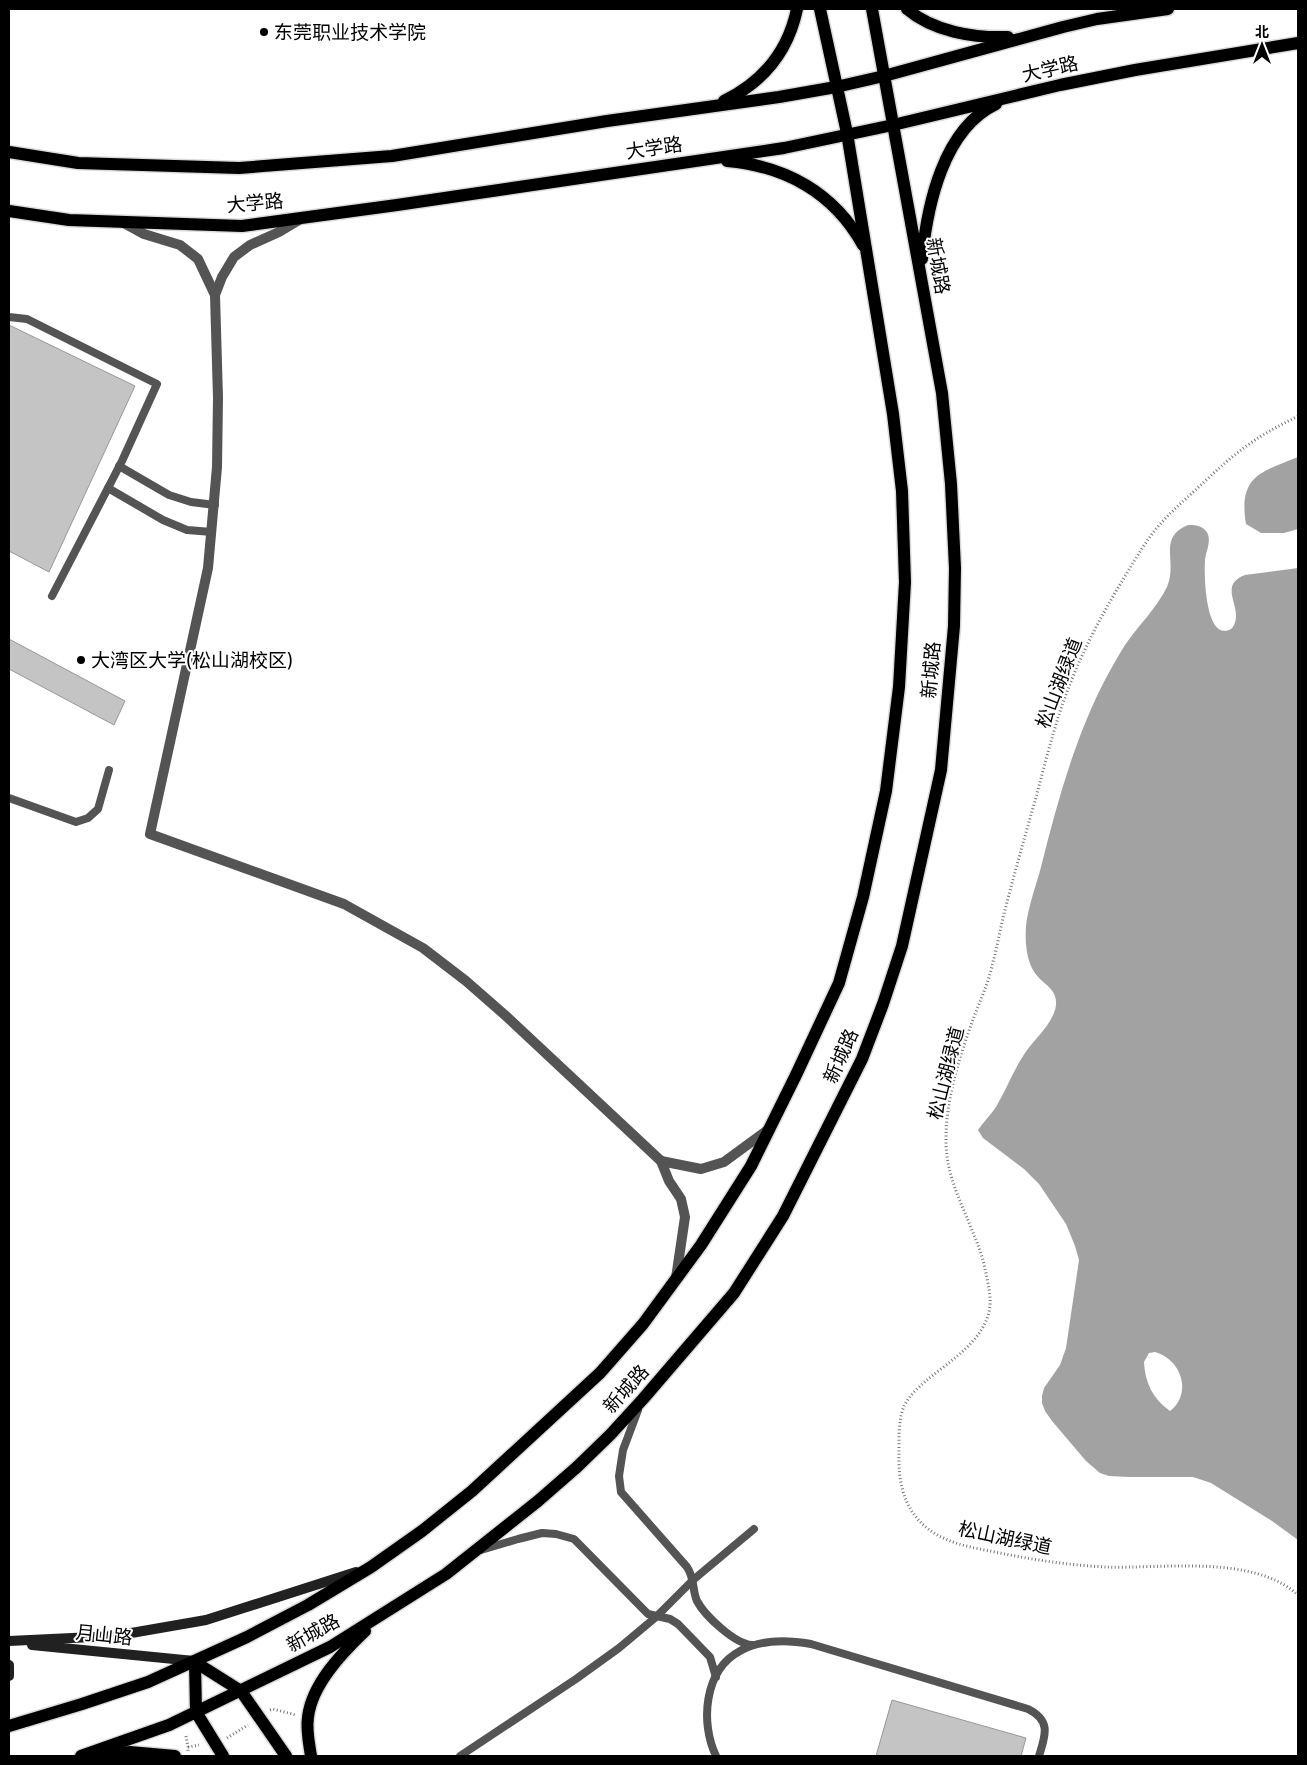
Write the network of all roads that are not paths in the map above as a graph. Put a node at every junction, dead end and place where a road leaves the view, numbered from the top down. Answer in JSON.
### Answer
{"nodes":[{"id":1,"x":797,"y":9,"type":"edge"},
{"id":2,"x":820,"y":9,"type":"edge"},
{"id":3,"x":872,"y":9,"type":"edge"},
{"id":4,"x":907,"y":9,"type":"edge"},
{"id":5,"x":1168,"y":9,"type":"edge"},
{"id":6,"x":1038,"y":34,"type":"junction"},
{"id":7,"x":1298,"y":43,"type":"edge"},
{"id":8,"x":884,"y":76,"type":"junction"},
{"id":9,"x":836,"y":87,"type":"junction"},
{"id":10,"x":1012,"y":96,"type":"junction"},
{"id":11,"x":713,"y":106,"type":"junction"},
{"id":12,"x":893,"y":125,"type":"junction"},
{"id":13,"x":847,"y":134,"type":"junction"},
{"id":14,"x":9,"y":152,"type":"edge"},
{"id":15,"x":707,"y":159,"type":"junction"},
{"id":16,"x":9,"y":211,"type":"edge"},
{"id":17,"x":302,"y":218,"type":"junction"},
{"id":18,"x":121,"y":222,"type":"junction"},
{"id":19,"x":867,"y":252,"type":"junction"},
{"id":20,"x":921,"y":277,"type":"junction"},
{"id":21,"x":215,"y":295,"type":"junction"},
{"id":22,"x":9,"y":317,"type":"edge"},
{"id":23,"x":119,"y":466,"type":"junction"},
{"id":24,"x":108,"y":488,"type":"junction"},
{"id":25,"x":215,"y":505,"type":"junction"},
{"id":26,"x":212,"y":532,"type":"junction"},
{"id":27,"x":52,"y":596,"type":"dead end"},
{"id":28,"x":109,"y":770,"type":"dead end"},
{"id":29,"x":9,"y":798,"type":"edge"},
{"id":30,"x":770,"y":1129,"type":"junction"},
{"id":31,"x":660,"y":1161,"type":"junction"},
{"id":32,"x":676,"y":1279,"type":"junction"},
{"id":33,"x":643,"y":1399,"type":"junction"},
{"id":34,"x":754,"y":1529,"type":"dead end"},
{"id":35,"x":474,"y":1553,"type":"junction"},
{"id":36,"x":371,"y":1567,"type":"junction"},
{"id":37,"x":694,"y":1580,"type":"junction"},
{"id":38,"x":384,"y":1614,"type":"junction"},
{"id":39,"x":656,"y":1617,"type":"junction"},
{"id":40,"x":9,"y":1642,"type":"edge"},
{"id":41,"x":756,"y":1645,"type":"junction"},
{"id":42,"x":196,"y":1662,"type":"junction"},
{"id":43,"x":9,"y":1665,"type":"edge"},
{"id":44,"x":9,"y":1676,"type":"edge"},
{"id":45,"x":716,"y":1677,"type":"junction"},
{"id":46,"x":241,"y":1691,"type":"junction"},
{"id":47,"x":196,"y":1712,"type":"junction"},
{"id":48,"x":9,"y":1726,"type":"edge"},
{"id":49,"x":80,"y":1756,"type":"edge"},
{"id":50,"x":102,"y":1756,"type":"edge"},
{"id":51,"x":175,"y":1756,"type":"edge"},
{"id":52,"x":223,"y":1756,"type":"edge"},
{"id":53,"x":286,"y":1756,"type":"edge"},
{"id":54,"x":311,"y":1756,"type":"edge"},
{"id":55,"x":460,"y":1756,"type":"edge"},
{"id":56,"x":716,"y":1756,"type":"edge"},
{"id":57,"x":1039,"y":1756,"type":"edge"}],
"edges":[{"from":1,"to":11,"type":"main road"},
{"from":2,"to":9,"type":"main road","name":"新城路"},
{"from":3,"to":8,"type":"main road","name":"新城路"},
{"from":4,"to":6,"type":"main road"},
{"from":5,"to":6,"type":"main road","name":"大学路"},
{"from":6,"to":8,"type":"main road","name":"大学路"},
{"from":7,"to":10,"type":"main road","name":"大学路"},
{"from":8,"to":9,"type":"main road","name":"大学路"},
{"from":8,"to":12,"type":"main road","name":"新城路"},
{"from":9,"to":11,"type":"main road","name":"大学路"},
{"from":9,"to":13,"type":"main road","name":"新城路"},
{"from":10,"to":12,"type":"main road","name":"大学路"},
{"from":10,"to":20,"type":"main road"},
{"from":11,"to":14,"type":"main road","name":"大学路"},
{"from":12,"to":13,"type":"main road","name":"大学路"},
{"from":12,"to":20,"type":"main road","name":"新城路"},
{"from":13,"to":15,"type":"main road","name":"大学路"},
{"from":13,"to":19,"type":"main road","name":"新城路"},
{"from":15,"to":17,"type":"main road","name":"大学路"},
{"from":15,"to":19,"type":"main road"},
{"from":16,"to":18,"type":"main road","name":"大学路"},
{"from":17,"to":18,"type":"main road","name":"大学路"},
{"from":17,"to":21,"type":"street"},
{"from":18,"to":21,"type":"street"},
{"from":19,"to":30,"type":"main road","name":"新城路"},
{"from":20,"to":33,"type":"main road","name":"新城路"},
{"from":21,"to":25,"type":"street"},
{"from":22,"to":23,"type":"lane"},
{"from":23,"to":24,"type":"lane"},
{"from":23,"to":25,"type":"lane"},
{"from":24,"to":26,"type":"lane"},
{"from":24,"to":27,"type":"lane"},
{"from":25,"to":26,"type":"street"},
{"from":26,"to":31,"type":"street"},
{"from":28,"to":29,"type":"lane"},
{"from":30,"to":31,"type":"street"},
{"from":30,"to":32,"type":"main road","name":"新城路"},
{"from":31,"to":32,"type":"street"},
{"from":32,"to":36,"type":"main road","name":"新城路"},
{"from":33,"to":35,"type":"main road","name":"新城路"},
{"from":33,"to":37,"type":"lane"},
{"from":34,"to":37,"type":"lane"},
{"from":35,"to":38,"type":"main road","name":"新城路"},
{"from":35,"to":39,"type":"lane"},
{"from":36,"to":40,"type":"street"},
{"from":36,"to":42,"type":"main road","name":"新城路"},
{"from":37,"to":39,"type":"lane"},
{"from":37,"to":41,"type":"lane"},
{"from":38,"to":46,"type":"main road","name":"新城路"},
{"from":38,"to":54,"type":"main road"},
{"from":39,"to":45,"type":"lane"},
{"from":39,"to":55,"type":"lane"},
{"from":40,"to":42,"type":"street","name":"月山路"},
{"from":41,"to":45,"type":"lane"},
{"from":41,"to":57,"type":"lane"},
{"from":42,"to":46,"type":"main road"},
{"from":42,"to":47,"type":"main road"},
{"from":42,"to":48,"type":"main road","name":"新城路"},
{"from":43,"to":44,"type":"street"},
{"from":45,"to":56,"type":"lane"},
{"from":46,"to":47,"type":"main road","name":"新城路"},
{"from":46,"to":53,"type":"main road"},
{"from":47,"to":49,"type":"main road","name":"新城路"},
{"from":47,"to":52,"type":"main road"},
{"from":50,"to":51,"type":"main road"}]}
